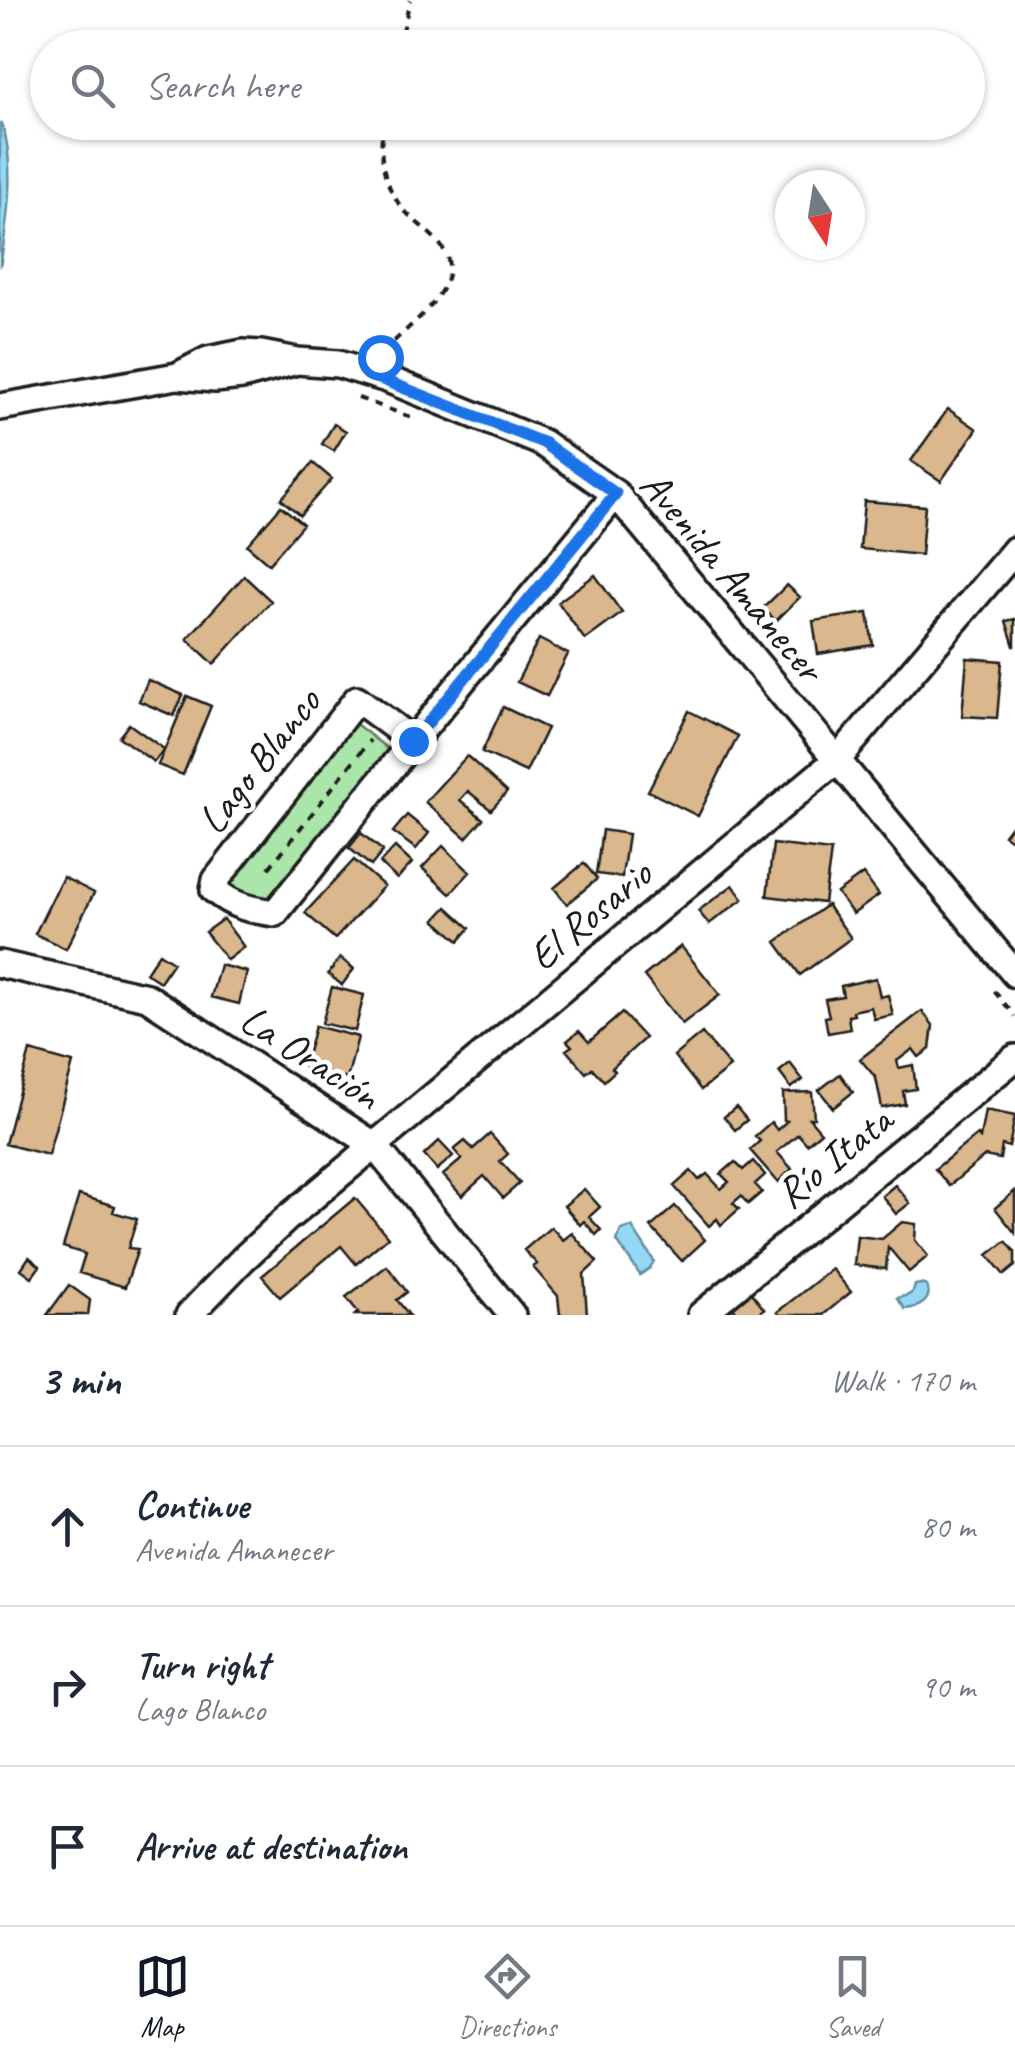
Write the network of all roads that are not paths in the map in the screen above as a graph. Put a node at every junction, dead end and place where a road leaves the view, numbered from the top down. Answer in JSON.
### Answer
{"nodes":[{"id":1,"x":0,"y":406,"type":"edge"},
{"id":2,"x":616,"y":494,"type":"junction"},
{"id":3,"x":1015,"y":550,"type":"edge"},
{"id":4,"x":413,"y":741,"type":"junction"},
{"id":5,"x":838,"y":759,"type":"junction"},
{"id":6,"x":0,"y":964,"type":"edge"},
{"id":7,"x":1015,"y":974,"type":"edge"},
{"id":8,"x":1015,"y":1058,"type":"edge"},
{"id":9,"x":374,"y":1145,"type":"junction"},
{"id":10,"x":189,"y":1315,"type":"edge"},
{"id":11,"x":512,"y":1315,"type":"edge"},
{"id":12,"x":701,"y":1315,"type":"edge"}],
"edges":[{"from":1,"to":2,"type":"street","name":"Avenida Amanecer"},
{"from":2,"to":4,"type":"street","name":"Lago Blanco"},
{"from":2,"to":5,"type":"street","name":"Avenida Amanecer"},
{"from":3,"to":5,"type":"street","name":"El Rosario"},
{"from":4,"to":4,"type":"street","name":"Lago Blanco"},
{"from":5,"to":7,"type":"street","name":"Avenida Amanecer"},
{"from":5,"to":9,"type":"street","name":"El Rosario"},
{"from":6,"to":9,"type":"street","name":"La Oración"},
{"from":8,"to":12,"type":"street","name":"Río Itata"},
{"from":9,"to":10,"type":"street","name":"El Rosario"},
{"from":9,"to":11,"type":"street","name":"La Oración"}]}
